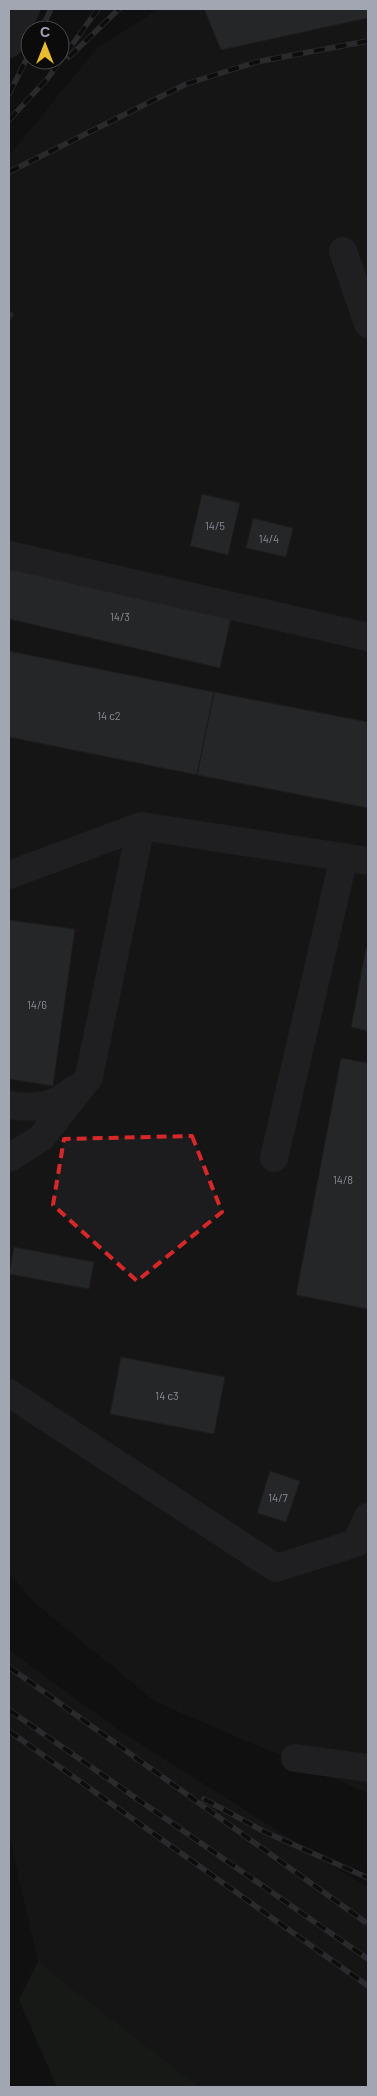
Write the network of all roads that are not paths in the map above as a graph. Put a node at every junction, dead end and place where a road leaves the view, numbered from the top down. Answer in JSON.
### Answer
{"nodes":[{"id":1,"x":26,"y":9,"type":"edge"},
{"id":2,"x":9,"y":44,"type":"edge"},
{"id":3,"x":343,"y":251,"type":"dead end"},
{"id":4,"x":368,"y":324,"type":"edge"},
{"id":5,"x":9,"y":555,"type":"edge"},
{"id":6,"x":368,"y":638,"type":"edge"},
{"id":7,"x":140,"y":826,"type":"junction"},
{"id":8,"x":356,"y":859,"type":"edge"},
{"id":9,"x":9,"y":875,"type":"edge"},
{"id":10,"x":89,"y":1076,"type":"junction"},
{"id":11,"x":9,"y":1105,"type":"edge"},
{"id":12,"x":9,"y":1158,"type":"edge"},
{"id":13,"x":274,"y":1158,"type":"dead end"},
{"id":14,"x":9,"y":1392,"type":"edge"},
{"id":15,"x":368,"y":1517,"type":"edge"},
{"id":16,"x":295,"y":1758,"type":"dead end"},
{"id":17,"x":368,"y":1768,"type":"edge"}],
"edges":[{"from":1,"to":2,"type":"street"},
{"from":3,"to":4,"type":"street"},
{"from":5,"to":6,"type":"street"},
{"from":7,"to":8,"type":"street"},
{"from":7,"to":9,"type":"street"},
{"from":7,"to":10,"type":"street"},
{"from":8,"to":13,"type":"street"},
{"from":10,"to":11,"type":"street"},
{"from":10,"to":12,"type":"street"},
{"from":14,"to":15,"type":"street"},
{"from":16,"to":17,"type":"street"}]}
